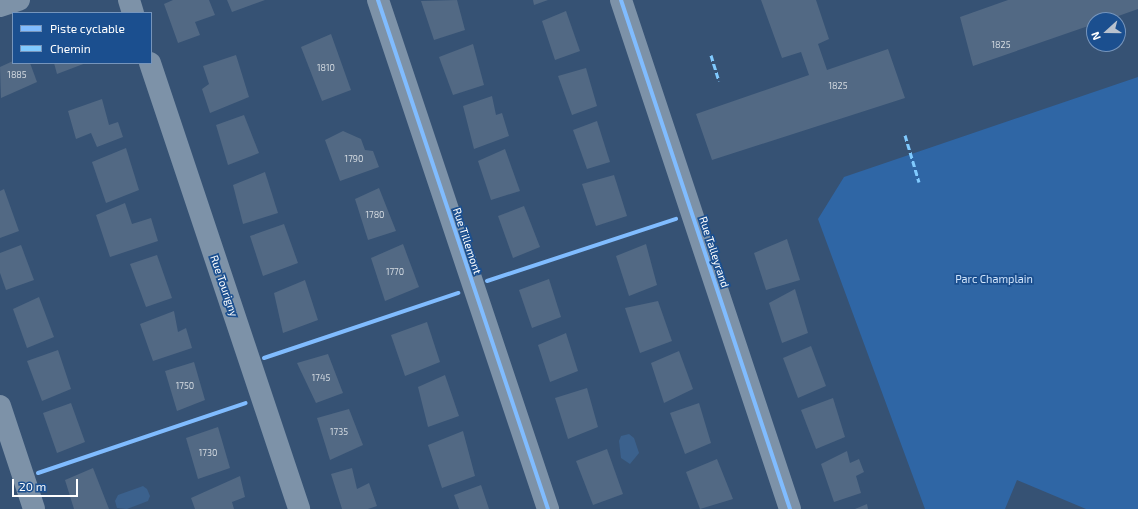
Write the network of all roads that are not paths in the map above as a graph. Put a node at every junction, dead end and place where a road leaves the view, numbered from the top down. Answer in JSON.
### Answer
{"nodes":[{"id":1,"x":19,"y":0,"type":"edge"},
{"id":2,"x":129,"y":0,"type":"edge"},
{"id":3,"x":378,"y":0,"type":"edge"},
{"id":4,"x":621,"y":0,"type":"edge"},
{"id":5,"x":0,"y":6,"type":"edge"},
{"id":6,"x":133,"y":12,"type":"edge"},
{"id":7,"x":150,"y":64,"type":"edge"},
{"id":8,"x":0,"y":406,"type":"edge"},
{"id":9,"x":34,"y":509,"type":"edge"},
{"id":10,"x":299,"y":509,"type":"edge"},
{"id":11,"x":548,"y":509,"type":"edge"},
{"id":12,"x":790,"y":509,"type":"edge"}],
"edges":[{"from":1,"to":5,"type":"street"},
{"from":2,"to":6,"type":"street"},
{"from":3,"to":11,"type":"street","name":"Rue Tillemont"},
{"from":4,"to":12,"type":"street","name":"Rue Talleyrand"},
{"from":7,"to":10,"type":"street","name":"Rue Tourigny"},
{"from":8,"to":9,"type":"street"}]}
